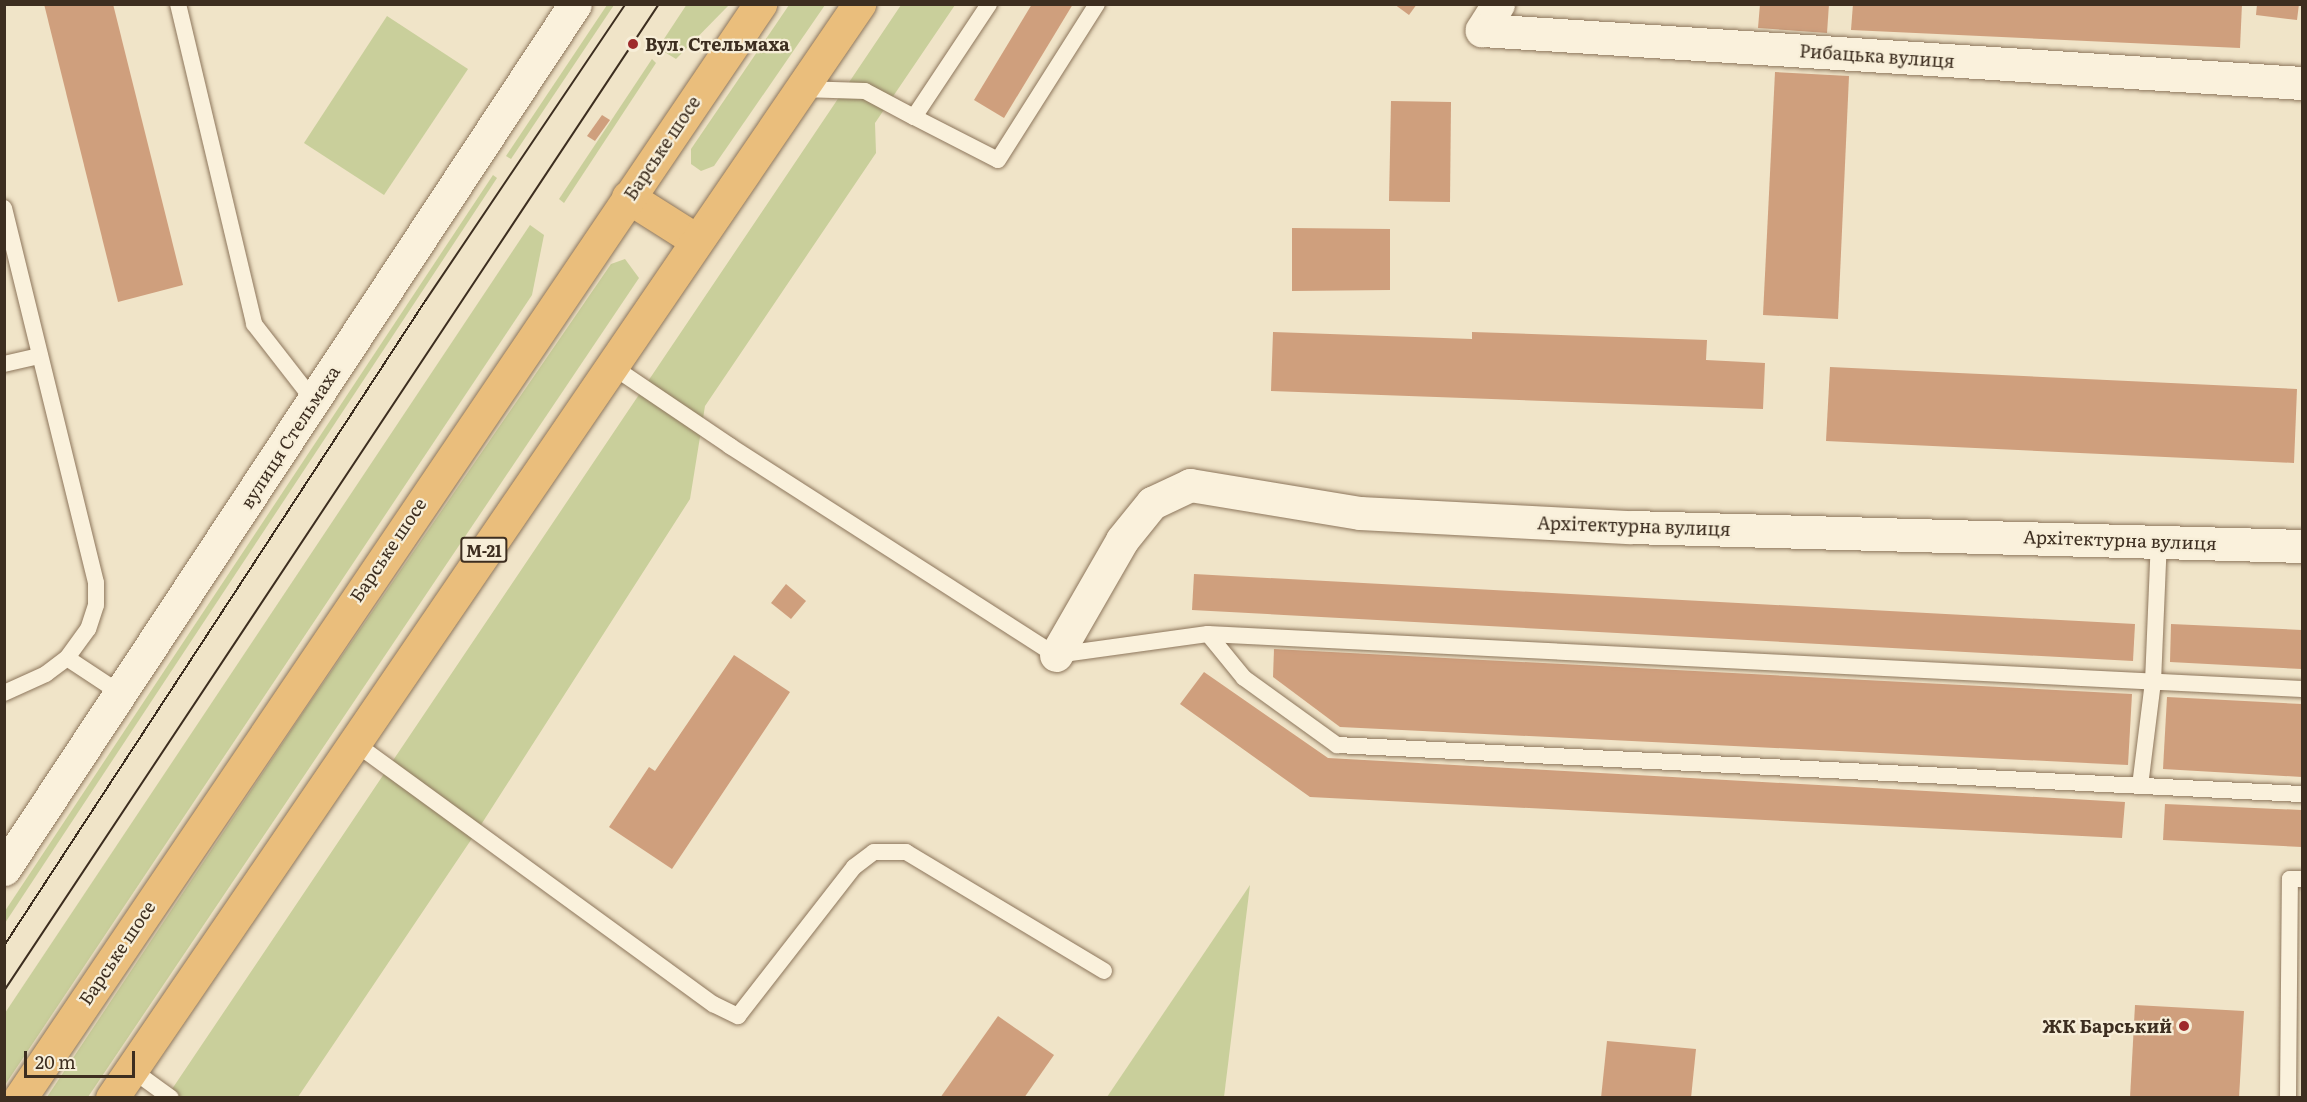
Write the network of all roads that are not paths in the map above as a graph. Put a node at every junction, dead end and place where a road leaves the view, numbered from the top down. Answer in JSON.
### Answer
{"nodes":[{"id":1,"x":178,"y":4,"type":"edge"},
{"id":2,"x":575,"y":4,"type":"edge"},
{"id":3,"x":760,"y":4,"type":"edge"},
{"id":4,"x":859,"y":4,"type":"edge"},
{"id":5,"x":989,"y":4,"type":"edge"},
{"id":6,"x":1097,"y":4,"type":"edge"},
{"id":7,"x":1498,"y":4,"type":"edge"},
{"id":8,"x":2302,"y":82,"type":"edge"},
{"id":9,"x":801,"y":89,"type":"junction"},
{"id":10,"x":914,"y":117,"type":"junction"},
{"id":11,"x":628,"y":197,"type":"junction"},
{"id":12,"x":4,"y":208,"type":"edge"},
{"id":13,"x":696,"y":240,"type":"junction"},
{"id":14,"x":40,"y":356,"type":"junction"},
{"id":15,"x":4,"y":364,"type":"edge"},
{"id":16,"x":612,"y":366,"type":"junction"},
{"id":17,"x":314,"y":400,"type":"junction"},
{"id":18,"x":2159,"y":540,"type":"junction"},
{"id":19,"x":2302,"y":546,"type":"edge"},
{"id":20,"x":1208,"y":633,"type":"junction"},
{"id":21,"x":1056,"y":655,"type":"junction"},
{"id":22,"x":67,"y":658,"type":"junction"},
{"id":23,"x":2152,"y":682,"type":"junction"},
{"id":24,"x":2302,"y":689,"type":"edge"},
{"id":25,"x":4,"y":693,"type":"edge"},
{"id":26,"x":120,"y":693,"type":"junction"},
{"id":27,"x":352,"y":741,"type":"junction"},
{"id":28,"x":2140,"y":786,"type":"junction"},
{"id":29,"x":2302,"y":794,"type":"edge"},
{"id":30,"x":4,"y":869,"type":"edge"},
{"id":31,"x":2302,"y":879,"type":"edge"},
{"id":32,"x":1104,"y":971,"type":"dead end"},
{"id":33,"x":131,"y":1069,"type":"junction"},
{"id":34,"x":20,"y":1098,"type":"edge"},
{"id":35,"x":112,"y":1098,"type":"edge"},
{"id":36,"x":171,"y":1098,"type":"edge"},
{"id":37,"x":2288,"y":1098,"type":"edge"}],
"edges":[{"from":1,"to":17,"type":"lane"},
{"from":2,"to":17,"type":"street","name":"вулиця Стельмаха"},
{"from":3,"to":11,"type":"highway","name":"Барське шосе"},
{"from":4,"to":9,"type":"highway","number":"М-21"},
{"from":5,"to":10,"type":"lane"},
{"from":6,"to":10,"type":"lane"},
{"from":7,"to":8,"type":"street","name":"Рибацька вулиця"},
{"from":9,"to":10,"type":"lane"},
{"from":9,"to":13,"type":"highway","number":"М-21"},
{"from":11,"to":13,"type":"highway"},
{"from":11,"to":34,"type":"highway","name":"Барське шосе"},
{"from":12,"to":14,"type":"lane"},
{"from":13,"to":16,"type":"highway","number":"М-21"},
{"from":14,"to":15,"type":"lane"},
{"from":14,"to":22,"type":"lane"},
{"from":16,"to":21,"type":"lane"},
{"from":16,"to":27,"type":"highway","number":"М-21"},
{"from":17,"to":26,"type":"street","name":"вулиця Стельмаха"},
{"from":18,"to":19,"type":"street","name":"Архітектурна вулиця"},
{"from":18,"to":21,"type":"street","name":"Архітектурна вулиця"},
{"from":18,"to":23,"type":"lane"},
{"from":20,"to":21,"type":"lane"},
{"from":20,"to":23,"type":"lane"},
{"from":20,"to":28,"type":"lane"},
{"from":22,"to":25,"type":"lane"},
{"from":22,"to":26,"type":"lane"},
{"from":23,"to":24,"type":"lane"},
{"from":23,"to":28,"type":"lane"},
{"from":26,"to":30,"type":"street","name":"вулиця Стельмаха"},
{"from":27,"to":32,"type":"lane"},
{"from":27,"to":33,"type":"highway","number":"М-21"},
{"from":28,"to":29,"type":"lane"},
{"from":31,"to":37,"type":"lane"},
{"from":33,"to":35,"type":"highway","number":"М-21"},
{"from":33,"to":36,"type":"lane"}]}
